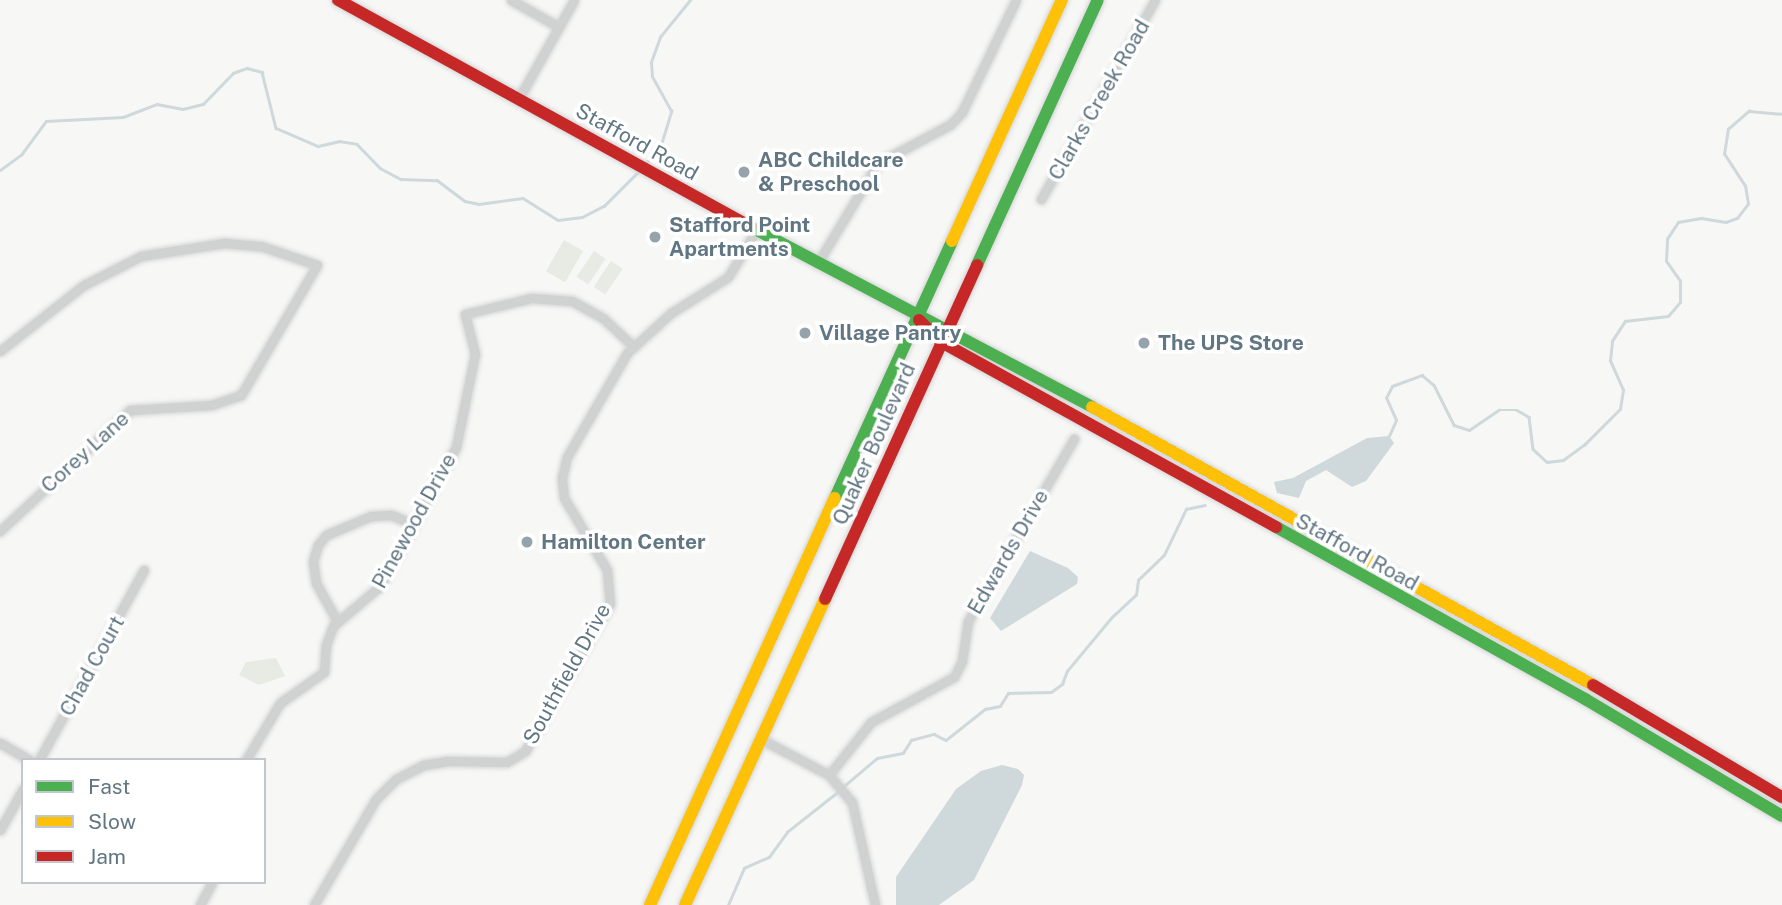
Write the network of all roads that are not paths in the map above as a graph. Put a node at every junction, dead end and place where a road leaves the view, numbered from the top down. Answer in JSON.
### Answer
{"nodes":[{"id":1,"x":338,"y":0,"type":"edge"},
{"id":2,"x":511,"y":0,"type":"edge"},
{"id":3,"x":574,"y":0,"type":"edge"},
{"id":4,"x":1016,"y":0,"type":"edge"},
{"id":5,"x":1062,"y":0,"type":"edge"},
{"id":6,"x":1098,"y":0,"type":"edge"},
{"id":7,"x":1155,"y":0,"type":"edge"},
{"id":8,"x":559,"y":27,"type":"junction"},
{"id":9,"x":519,"y":98,"type":"junction"},
{"id":10,"x":1041,"y":199,"type":"dead end"},
{"id":11,"x":756,"y":231,"type":"junction"},
{"id":12,"x":817,"y":264,"type":"junction"},
{"id":13,"x":917,"y":318,"type":"junction"},
{"id":14,"x":948,"y":327,"type":"junction"},
{"id":15,"x":942,"y":342,"type":"junction"},
{"id":16,"x":634,"y":347,"type":"junction"},
{"id":17,"x":0,"y":351,"type":"edge"},
{"id":18,"x":1074,"y":439,"type":"dead end"},
{"id":19,"x":412,"y":524,"type":"junction"},
{"id":20,"x":0,"y":531,"type":"edge"},
{"id":21,"x":144,"y":570,"type":"dead end"},
{"id":22,"x":337,"y":621,"type":"junction"},
{"id":23,"x":761,"y":739,"type":"junction"},
{"id":24,"x":0,"y":743,"type":"edge"},
{"id":25,"x":26,"y":758,"type":"edge"},
{"id":26,"x":40,"y":758,"type":"edge"},
{"id":27,"x":247,"y":758,"type":"edge"},
{"id":28,"x":832,"y":777,"type":"junction"},
{"id":29,"x":21,"y":793,"type":"edge"},
{"id":30,"x":1782,"y":797,"type":"edge"},
{"id":31,"x":1782,"y":816,"type":"edge"},
{"id":32,"x":0,"y":830,"type":"edge"},
{"id":33,"x":211,"y":884,"type":"edge"},
{"id":34,"x":200,"y":905,"type":"edge"},
{"id":35,"x":314,"y":905,"type":"edge"},
{"id":36,"x":650,"y":905,"type":"edge"},
{"id":37,"x":685,"y":905,"type":"edge"},
{"id":38,"x":875,"y":905,"type":"edge"}],
"edges":[{"from":1,"to":9,"type":"main road","name":"Stafford Road"},
{"from":2,"to":8,"type":"street"},
{"from":3,"to":8,"type":"street"},
{"from":4,"to":12,"type":"street"},
{"from":5,"to":13,"type":"main road","name":"Quaker Boulevard"},
{"from":6,"to":14,"type":"main road","name":"Quaker Boulevard"},
{"from":7,"to":10,"type":"street","name":"Clarks Creek Road"},
{"from":8,"to":9,"type":"street"},
{"from":9,"to":11,"type":"main road","name":"Stafford Road"},
{"from":11,"to":12,"type":"main road","name":"Stafford Road"},
{"from":11,"to":16,"type":"street","name":"Southfield Drive"},
{"from":12,"to":13,"type":"main road","name":"Stafford Road"},
{"from":13,"to":14,"type":"main road","name":"Stafford Road"},
{"from":13,"to":15,"type":"main road","name":"Stafford Road"},
{"from":13,"to":36,"type":"main road","name":"Quaker Boulevard"},
{"from":14,"to":15,"type":"main road","name":"Quaker Boulevard"},
{"from":14,"to":30,"type":"main road","name":"Stafford Road"},
{"from":15,"to":23,"type":"main road","name":"Quaker Boulevard"},
{"from":15,"to":31,"type":"main road","name":"Stafford Road"},
{"from":16,"to":19,"type":"street","name":"Pinewood Drive"},
{"from":16,"to":35,"type":"street","name":"Southfield Drive"},
{"from":17,"to":20,"type":"street","name":"Corey Lane"},
{"from":18,"to":28,"type":"street","name":"Edwards Drive"},
{"from":19,"to":22,"type":"street","name":"Pinewood Drive"},
{"from":19,"to":22,"type":"street"},
{"from":21,"to":26,"type":"street","name":"Chad Court"},
{"from":22,"to":27,"type":"street"},
{"from":23,"to":28,"type":"street"},
{"from":23,"to":37,"type":"main road","name":"Quaker Boulevard"},
{"from":24,"to":25,"type":"street"},
{"from":28,"to":38,"type":"street"},
{"from":29,"to":32,"type":"street"},
{"from":33,"to":34,"type":"street"}]}
